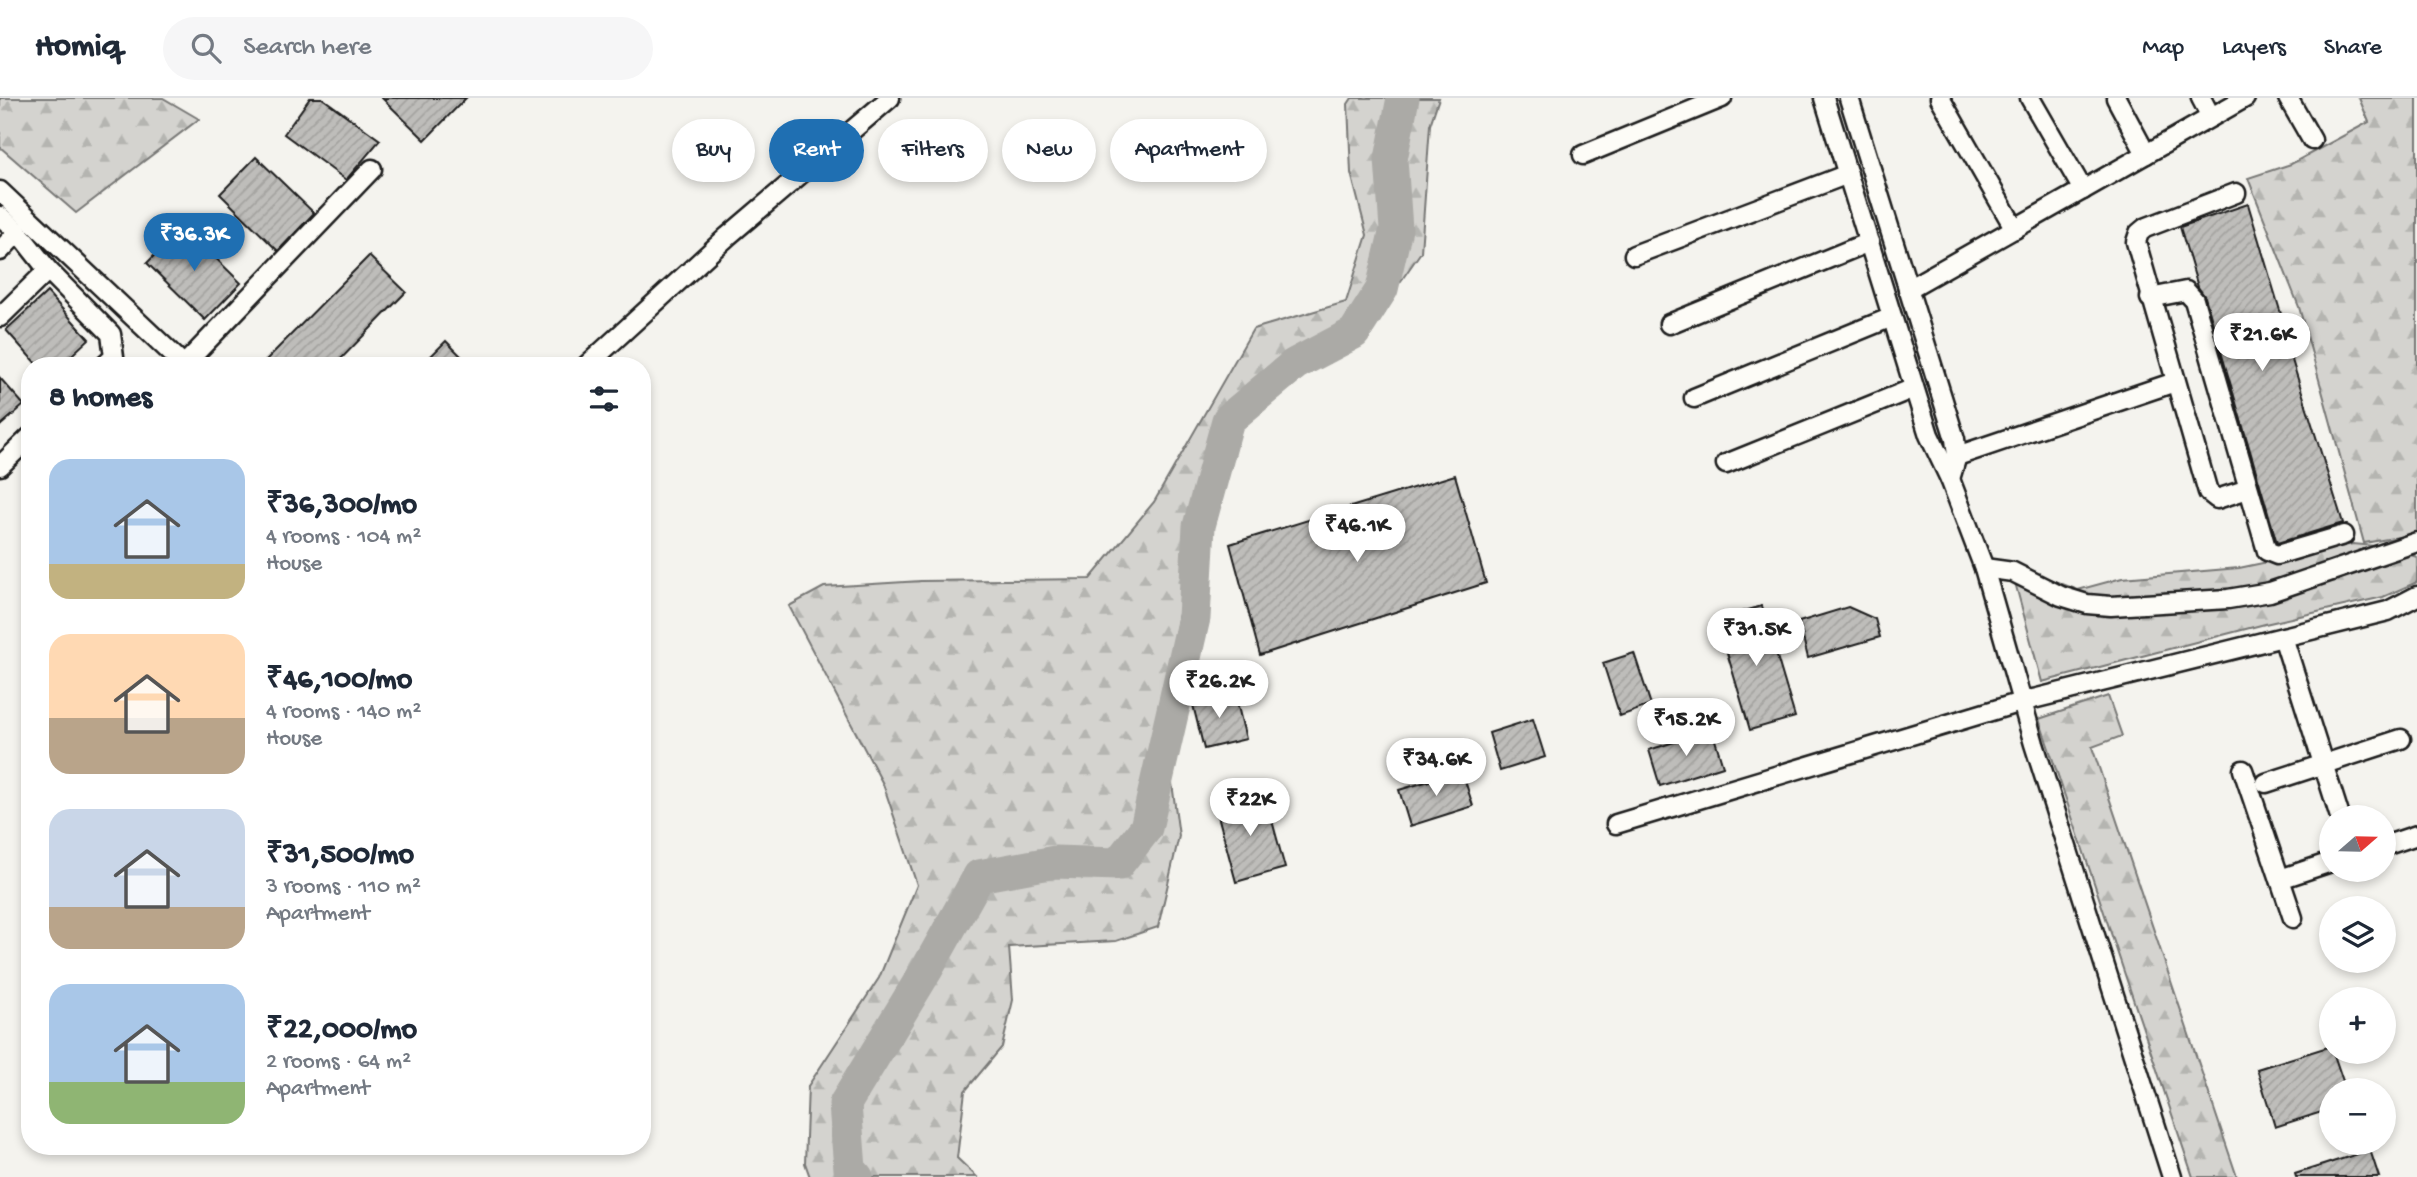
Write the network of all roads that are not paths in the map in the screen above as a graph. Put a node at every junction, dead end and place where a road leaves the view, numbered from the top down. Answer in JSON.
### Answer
{"nodes":[{"id":1,"x":890,"y":98,"type":"edge"},
{"id":2,"x":1722,"y":98,"type":"edge"},
{"id":3,"x":1824,"y":98,"type":"edge"},
{"id":4,"x":1849,"y":98,"type":"edge"},
{"id":5,"x":1940,"y":98,"type":"edge"},
{"id":6,"x":2030,"y":98,"type":"edge"},
{"id":7,"x":2116,"y":98,"type":"edge"},
{"id":8,"x":2201,"y":98,"type":"edge"},
{"id":9,"x":2245,"y":98,"type":"edge"},
{"id":10,"x":2288,"y":98,"type":"edge"},
{"id":11,"x":2211,"y":117,"type":"junction"},
{"id":12,"x":2312,"y":140,"type":"dead end"},
{"id":13,"x":2146,"y":154,"type":"junction"},
{"id":14,"x":1583,"y":155,"type":"dead end"},
{"id":15,"x":372,"y":169,"type":"dead end"},
{"id":16,"x":1848,"y":174,"type":"junction"},
{"id":17,"x":2083,"y":190,"type":"junction"},
{"id":18,"x":0,"y":191,"type":"edge"},
{"id":19,"x":2236,"y":193,"type":"dead end"},
{"id":20,"x":0,"y":216,"type":"edge"},
{"id":21,"x":2015,"y":229,"type":"junction"},
{"id":22,"x":18,"y":232,"type":"junction"},
{"id":23,"x":1869,"y":242,"type":"junction"},
{"id":24,"x":55,"y":243,"type":"junction"},
{"id":25,"x":0,"y":251,"type":"edge"},
{"id":26,"x":1634,"y":256,"type":"dead end"},
{"id":27,"x":42,"y":263,"type":"junction"},
{"id":28,"x":1908,"y":289,"type":"junction"},
{"id":29,"x":2150,"y":298,"type":"junction"},
{"id":30,"x":0,"y":317,"type":"edge"},
{"id":31,"x":1892,"y":317,"type":"junction"},
{"id":32,"x":1669,"y":324,"type":"dead end"},
{"id":33,"x":113,"y":357,"type":"edge"},
{"id":34,"x":176,"y":357,"type":"edge"},
{"id":35,"x":192,"y":357,"type":"edge"},
{"id":36,"x":596,"y":357,"type":"edge"},
{"id":37,"x":2175,"y":382,"type":"junction"},
{"id":38,"x":1914,"y":388,"type":"junction"},
{"id":39,"x":1694,"y":398,"type":"dead end"},
{"id":40,"x":21,"y":446,"type":"edge"},
{"id":41,"x":1957,"y":456,"type":"junction"},
{"id":42,"x":1726,"y":464,"type":"dead end"},
{"id":43,"x":0,"y":466,"type":"edge"},
{"id":44,"x":1950,"y":478,"type":"junction"},
{"id":45,"x":2248,"y":489,"type":"junction"},
{"id":46,"x":2344,"y":535,"type":"dead end"},
{"id":47,"x":2417,"y":542,"type":"edge"},
{"id":48,"x":1984,"y":568,"type":"junction"},
{"id":49,"x":2417,"y":596,"type":"edge"},
{"id":50,"x":2283,"y":637,"type":"junction"},
{"id":51,"x":2021,"y":702,"type":"junction"},
{"id":52,"x":2402,"y":739,"type":"dead end"},
{"id":53,"x":2323,"y":764,"type":"junction"},
{"id":54,"x":2243,"y":770,"type":"dead end"},
{"id":55,"x":2266,"y":783,"type":"dead end"},
{"id":56,"x":2336,"y":805,"type":"edge"},
{"id":57,"x":1616,"y":824,"type":"dead end"},
{"id":58,"x":2417,"y":835,"type":"edge"},
{"id":59,"x":2396,"y":842,"type":"edge"},
{"id":60,"x":2319,"y":866,"type":"edge"},
{"id":61,"x":2280,"y":879,"type":"junction"},
{"id":62,"x":2293,"y":918,"type":"dead end"},
{"id":63,"x":2172,"y":1177,"type":"edge"}],
"edges":[{"from":1,"to":36,"type":"street"},
{"from":2,"to":14,"type":"street"},
{"from":3,"to":16,"type":"street"},
{"from":4,"to":28,"type":"street"},
{"from":5,"to":21,"type":"street"},
{"from":6,"to":17,"type":"street"},
{"from":7,"to":13,"type":"street"},
{"from":8,"to":11,"type":"street"},
{"from":9,"to":11,"type":"street"},
{"from":10,"to":12,"type":"street"},
{"from":11,"to":13,"type":"street"},
{"from":13,"to":17,"type":"street"},
{"from":15,"to":35,"type":"street"},
{"from":16,"to":23,"type":"street"},
{"from":16,"to":26,"type":"street"},
{"from":17,"to":21,"type":"street"},
{"from":18,"to":24,"type":"street"},
{"from":19,"to":29,"type":"street"},
{"from":20,"to":22,"type":"street"},
{"from":21,"to":28,"type":"street"},
{"from":22,"to":25,"type":"street"},
{"from":22,"to":27,"type":"street"},
{"from":23,"to":31,"type":"street"},
{"from":23,"to":32,"type":"street"},
{"from":24,"to":27,"type":"street"},
{"from":24,"to":34,"type":"street"},
{"from":27,"to":30,"type":"street"},
{"from":27,"to":33,"type":"street"},
{"from":28,"to":41,"type":"street"},
{"from":29,"to":37,"type":"street"},
{"from":29,"to":45,"type":"street"},
{"from":31,"to":38,"type":"street"},
{"from":31,"to":39,"type":"street"},
{"from":37,"to":41,"type":"street"},
{"from":37,"to":45,"type":"street"},
{"from":38,"to":42,"type":"street"},
{"from":38,"to":44,"type":"street"},
{"from":40,"to":43,"type":"street"},
{"from":41,"to":44,"type":"street"},
{"from":44,"to":48,"type":"street"},
{"from":45,"to":46,"type":"street"},
{"from":47,"to":48,"type":"street"},
{"from":48,"to":51,"type":"street"},
{"from":49,"to":50,"type":"street"},
{"from":50,"to":51,"type":"street"},
{"from":50,"to":53,"type":"street"},
{"from":51,"to":57,"type":"street"},
{"from":51,"to":63,"type":"street"},
{"from":52,"to":53,"type":"street"},
{"from":53,"to":55,"type":"street"},
{"from":53,"to":56,"type":"street"},
{"from":54,"to":61,"type":"street"},
{"from":58,"to":59,"type":"street"},
{"from":60,"to":61,"type":"street"},
{"from":61,"to":62,"type":"street"}]}
